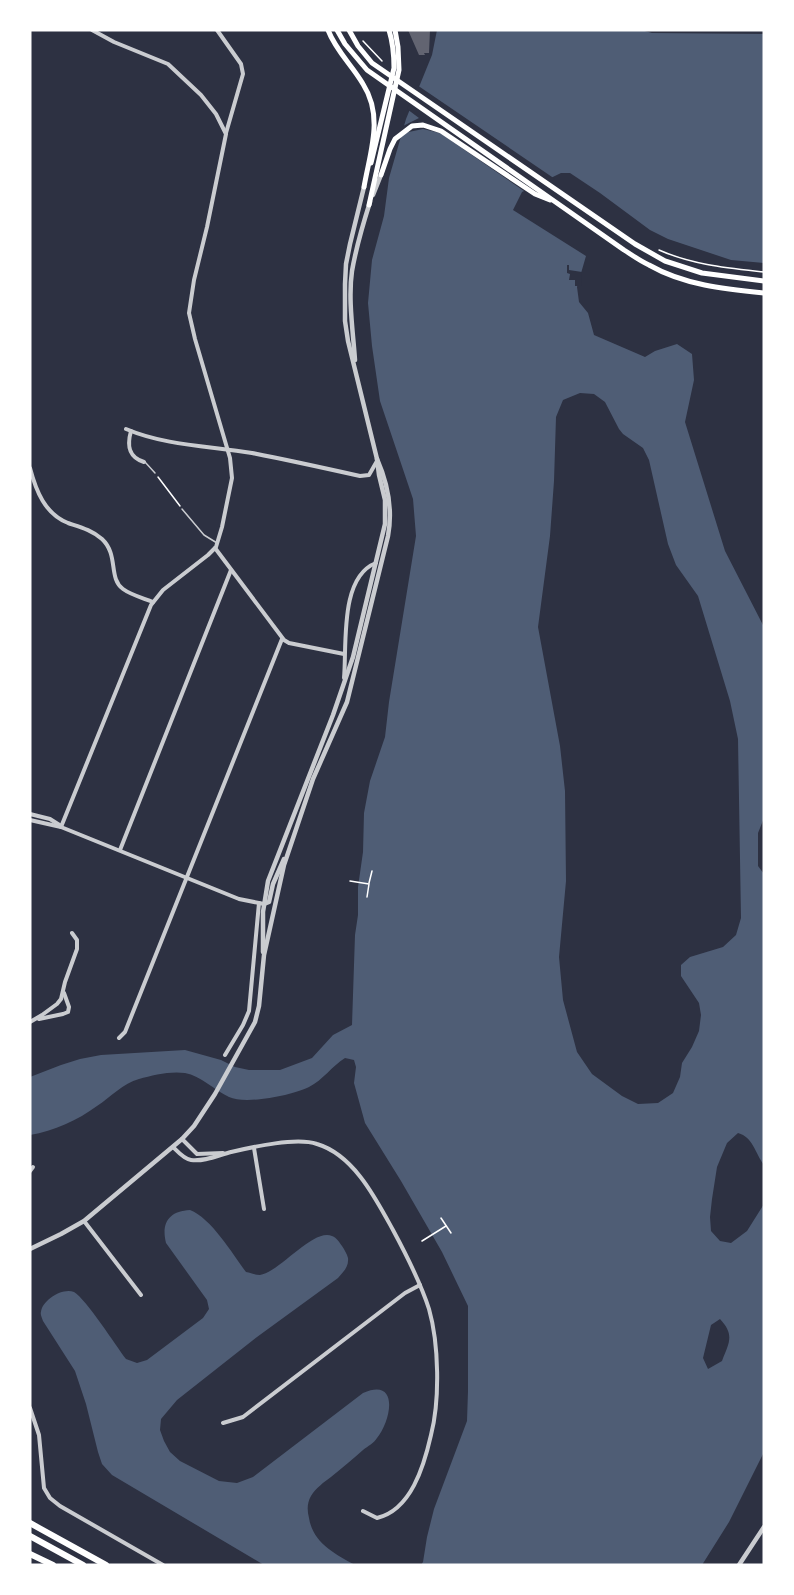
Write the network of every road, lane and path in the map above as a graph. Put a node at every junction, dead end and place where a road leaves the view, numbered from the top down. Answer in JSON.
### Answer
{"nodes":[{"id":1,"x":92,"y":30,"type":"edge"},
{"id":2,"x":217,"y":30,"type":"edge"},
{"id":3,"x":328,"y":30,"type":"edge"},
{"id":4,"x":337,"y":30,"type":"edge"},
{"id":5,"x":349,"y":30,"type":"edge"},
{"id":6,"x":389,"y":30,"type":"edge"},
{"id":7,"x":394,"y":30,"type":"edge"},
{"id":8,"x":358,"y":34,"type":"dead end"},
{"id":9,"x":387,"y":66,"type":"dead end"},
{"id":10,"x":226,"y":134,"type":"junction"},
{"id":11,"x":381,"y":175,"type":"joint"},
{"id":12,"x":364,"y":187,"type":"junction"},
{"id":13,"x":559,"y":204,"type":"junction"},
{"id":14,"x":369,"y":205,"type":"junction"},
{"id":15,"x":654,"y":247,"type":"dead end"},
{"id":16,"x":764,"y":272,"type":"edge"},
{"id":17,"x":764,"y":281,"type":"edge"},
{"id":18,"x":764,"y":293,"type":"edge"},
{"id":19,"x":356,"y":371,"type":"junction"},
{"id":20,"x":227,"y":450,"type":"junction"},
{"id":21,"x":377,"y":459,"type":"junction"},
{"id":22,"x":144,"y":462,"type":"joint"},
{"id":23,"x":30,"y":468,"type":"edge"},
{"id":24,"x":155,"y":473,"type":"joint"},
{"id":25,"x":182,"y":508,"type":"joint"},
{"id":26,"x":217,"y":543,"type":"junction"},
{"id":27,"x":215,"y":548,"type":"junction"},
{"id":28,"x":376,"y":563,"type":"junction"},
{"id":29,"x":231,"y":570,"type":"junction"},
{"id":30,"x":153,"y":602,"type":"junction"},
{"id":31,"x":282,"y":639,"type":"junction"},
{"id":32,"x":344,"y":654,"type":"junction"},
{"id":33,"x":339,"y":699,"type":"junction"},
{"id":34,"x":30,"y":814,"type":"edge"},
{"id":35,"x":30,"y":820,"type":"edge"},
{"id":36,"x":62,"y":826,"type":"junction"},
{"id":37,"x":120,"y":849,"type":"junction"},
{"id":38,"x":288,"y":852,"type":"junction"},
{"id":39,"x":372,"y":871,"type":"dead end"},
{"id":40,"x":186,"y":877,"type":"junction"},
{"id":41,"x":350,"y":881,"type":"dead end"},
{"id":42,"x":369,"y":884,"type":"junction"},
{"id":43,"x":367,"y":897,"type":"dead end"},
{"id":44,"x":261,"y":904,"type":"junction"},
{"id":45,"x":72,"y":933,"type":"dead end"},
{"id":46,"x":264,"y":955,"type":"junction"},
{"id":47,"x":64,"y":987,"type":"junction"},
{"id":48,"x":30,"y":1022,"type":"edge"},
{"id":49,"x":119,"y":1038,"type":"dead end"},
{"id":50,"x":225,"y":1055,"type":"dead end"},
{"id":51,"x":182,"y":1139,"type":"junction"},
{"id":52,"x":173,"y":1147,"type":"junction"},
{"id":53,"x":254,"y":1148,"type":"junction"},
{"id":54,"x":232,"y":1152,"type":"junction"},
{"id":55,"x":264,"y":1209,"type":"dead end"},
{"id":56,"x":441,"y":1218,"type":"dead end"},
{"id":57,"x":84,"y":1221,"type":"junction"},
{"id":58,"x":446,"y":1226,"type":"junction"},
{"id":59,"x":450,"y":1233,"type":"dead end"},
{"id":60,"x":422,"y":1241,"type":"dead end"},
{"id":61,"x":30,"y":1249,"type":"edge"},
{"id":62,"x":420,"y":1285,"type":"junction"},
{"id":63,"x":141,"y":1295,"type":"dead end"},
{"id":64,"x":30,"y":1408,"type":"edge"},
{"id":65,"x":223,"y":1423,"type":"dead end"},
{"id":66,"x":363,"y":1511,"type":"dead end"},
{"id":67,"x":30,"y":1523,"type":"edge"},
{"id":68,"x":764,"y":1527,"type":"edge"},
{"id":69,"x":30,"y":1536,"type":"edge"},
{"id":70,"x":30,"y":1554,"type":"edge"},
{"id":71,"x":53,"y":1565,"type":"edge"},
{"id":72,"x":83,"y":1565,"type":"edge"},
{"id":73,"x":106,"y":1565,"type":"edge"},
{"id":74,"x":162,"y":1565,"type":"edge"},
{"id":75,"x":739,"y":1565,"type":"edge"}],
"edges":[{"from":1,"to":10,"type":"street"},
{"from":2,"to":10,"type":"street"},
{"from":3,"to":12,"type":"main road"},
{"from":4,"to":13,"type":"main road"},
{"from":5,"to":17,"type":"main road"},
{"from":6,"to":12,"type":"main road"},
{"from":7,"to":14,"type":"main road"},
{"from":8,"to":9,"type":"path"},
{"from":10,"to":20,"type":"street"},
{"from":11,"to":13,"type":"main road"},
{"from":11,"to":14,"type":"street"},
{"from":12,"to":19,"type":"street"},
{"from":13,"to":18,"type":"main road"},
{"from":14,"to":19,"type":"street"},
{"from":15,"to":16,"type":"path"},
{"from":19,"to":21,"type":"street"},
{"from":20,"to":21,"type":"street"},
{"from":20,"to":22,"type":"street"},
{"from":20,"to":26,"type":"street"},
{"from":21,"to":28,"type":"street"},
{"from":21,"to":38,"type":"street"},
{"from":22,"to":24,"type":"lane"},
{"from":23,"to":30,"type":"street"},
{"from":24,"to":25,"type":"path"},
{"from":25,"to":26,"type":"lane"},
{"from":26,"to":27,"type":"street"},
{"from":27,"to":29,"type":"street"},
{"from":27,"to":30,"type":"street"},
{"from":28,"to":32,"type":"street"},
{"from":28,"to":33,"type":"street"},
{"from":29,"to":31,"type":"street"},
{"from":29,"to":37,"type":"street"},
{"from":30,"to":36,"type":"street"},
{"from":31,"to":32,"type":"street"},
{"from":31,"to":40,"type":"street"},
{"from":32,"to":33,"type":"street"},
{"from":33,"to":44,"type":"street"},
{"from":34,"to":36,"type":"street"},
{"from":35,"to":36,"type":"street"},
{"from":36,"to":37,"type":"street"},
{"from":37,"to":40,"type":"street"},
{"from":38,"to":44,"type":"street"},
{"from":38,"to":46,"type":"street"},
{"from":39,"to":42,"type":"path"},
{"from":40,"to":44,"type":"street"},
{"from":40,"to":49,"type":"street"},
{"from":41,"to":42,"type":"path"},
{"from":42,"to":43,"type":"path"},
{"from":44,"to":46,"type":"street"},
{"from":44,"to":50,"type":"street"},
{"from":45,"to":47,"type":"street"},
{"from":46,"to":51,"type":"street"},
{"from":47,"to":48,"type":"street"},
{"from":47,"to":48,"type":"street"},
{"from":51,"to":52,"type":"street"},
{"from":51,"to":54,"type":"street"},
{"from":52,"to":54,"type":"street"},
{"from":52,"to":57,"type":"street"},
{"from":53,"to":54,"type":"street"},
{"from":53,"to":55,"type":"street"},
{"from":53,"to":62,"type":"street"},
{"from":56,"to":58,"type":"path"},
{"from":57,"to":61,"type":"street"},
{"from":57,"to":63,"type":"street"},
{"from":58,"to":59,"type":"path"},
{"from":58,"to":60,"type":"path"},
{"from":62,"to":65,"type":"street"},
{"from":62,"to":66,"type":"street"},
{"from":64,"to":74,"type":"street"},
{"from":67,"to":73,"type":"highway"},
{"from":68,"to":75,"type":"street"},
{"from":69,"to":72,"type":"highway"},
{"from":70,"to":71,"type":"highway"}]}
